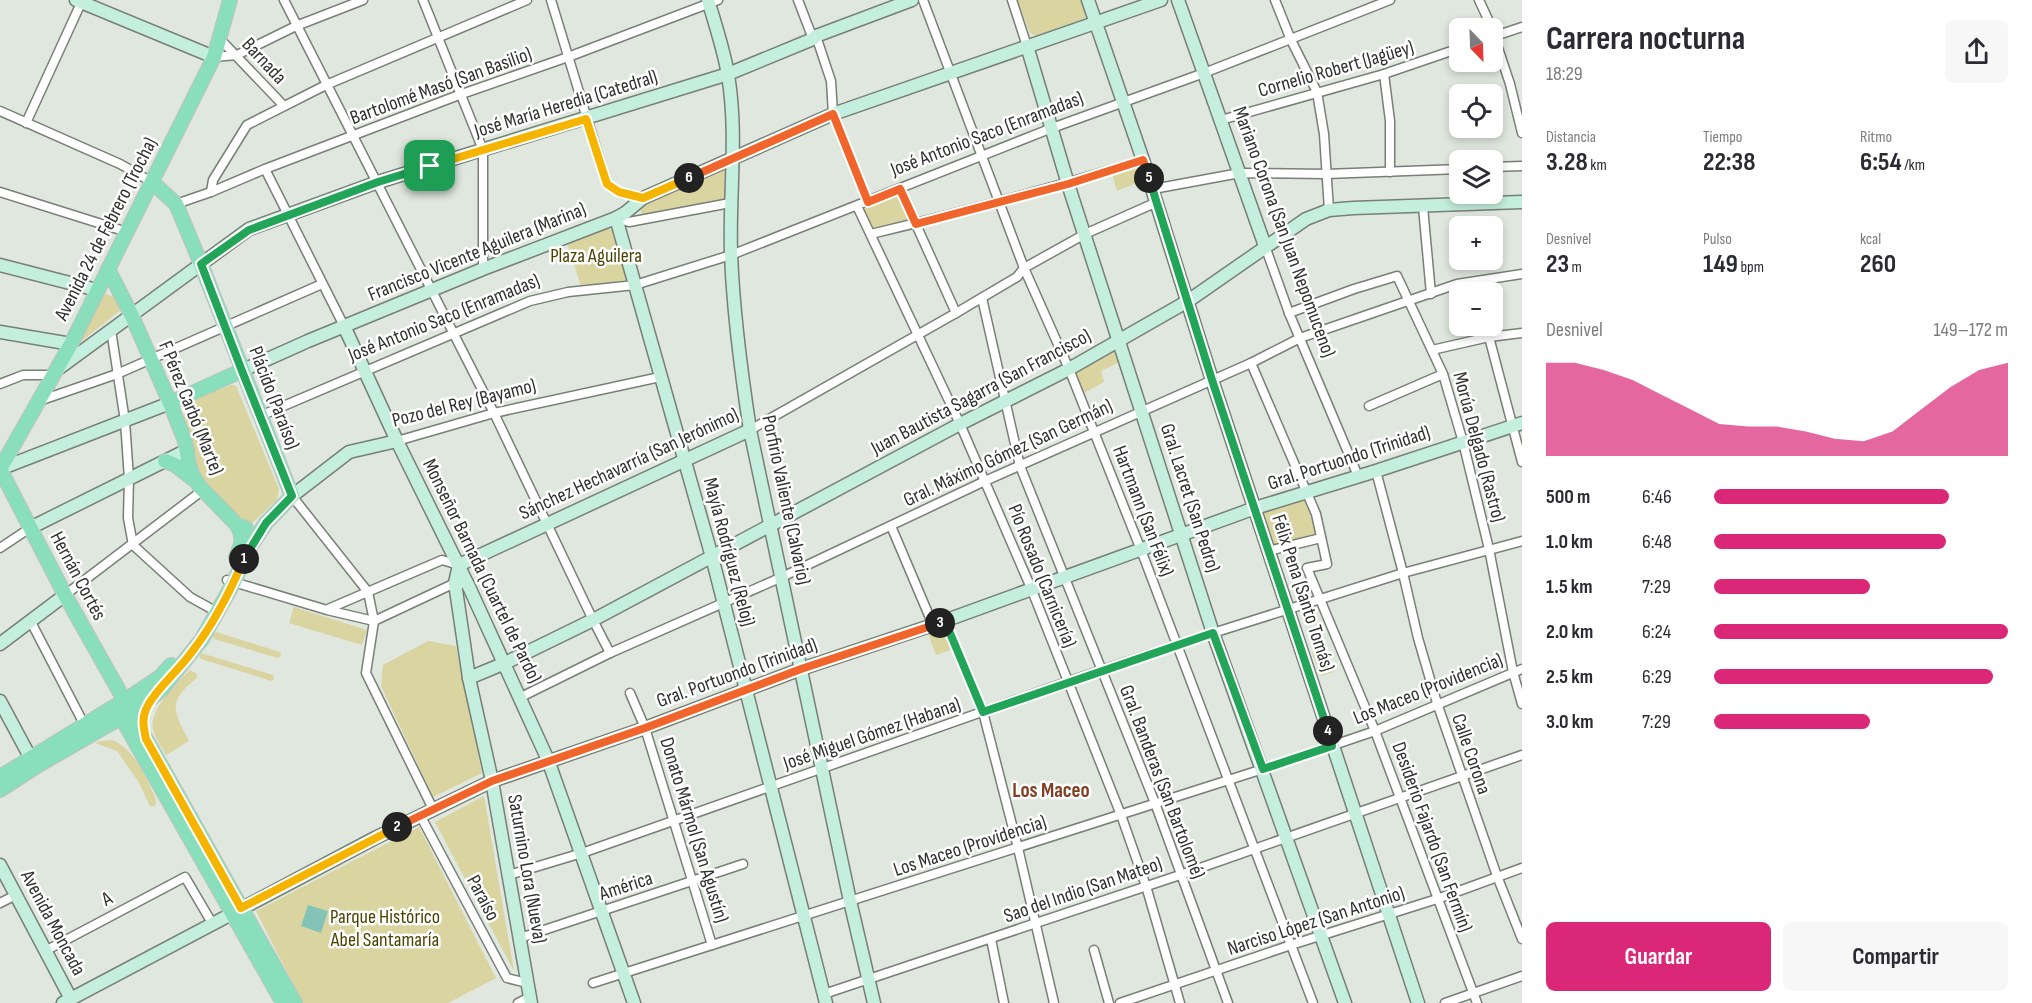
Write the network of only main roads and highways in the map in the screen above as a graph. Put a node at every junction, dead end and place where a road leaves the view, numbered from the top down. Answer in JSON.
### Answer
{"nodes":[{"id":1,"x":230,"y":0,"type":"edge"},
{"id":2,"x":152,"y":182,"type":"junction"},
{"id":3,"x":108,"y":269,"type":"junction"},
{"id":4,"x":97,"y":290,"type":"junction"},
{"id":5,"x":123,"y":297,"type":"junction"},
{"id":6,"x":242,"y":371,"type":"junction"},
{"id":7,"x":170,"y":403,"type":"junction"},
{"id":8,"x":165,"y":461,"type":"road end"},
{"id":9,"x":0,"y":469,"type":"edge"},
{"id":10,"x":200,"y":487,"type":"junction"},
{"id":11,"x":266,"y":523,"type":"junction"},
{"id":12,"x":237,"y":525,"type":"junction"},
{"id":13,"x":230,"y":581,"type":"junction"},
{"id":14,"x":213,"y":611,"type":"junction"},
{"id":15,"x":153,"y":697,"type":"junction"},
{"id":16,"x":125,"y":710,"type":"junction"},
{"id":17,"x":90,"y":729,"type":"junction"},
{"id":18,"x":143,"y":744,"type":"junction"},
{"id":19,"x":0,"y":777,"type":"edge"},
{"id":20,"x":0,"y":790,"type":"edge"},
{"id":21,"x":237,"y":910,"type":"junction"},
{"id":22,"x":283,"y":1003,"type":"edge"},
{"id":23,"x":295,"y":1003,"type":"edge"}],
"edges":[{"from":1,"to":2,"type":"main road","name":"Avenida 24 de Febrero (Trocha)"},
{"from":2,"to":3,"type":"main road","name":"Avenida 24 de Febrero (Trocha)"},
{"from":2,"to":6,"type":"main road","name":"Plácido (Paraíso)"},
{"from":3,"to":4,"type":"main road","name":"Avenida 24 de Febrero (Trocha)"},
{"from":3,"to":5,"type":"main road","name":"F Pérez Carbó (Marte)"},
{"from":4,"to":5,"type":"main road"},
{"from":4,"to":9,"type":"main road","name":"Avenida 24 de Febrero (Trocha)"},
{"from":5,"to":7,"type":"main road","name":"F Pérez Carbó (Marte)"},
{"from":6,"to":7,"type":"main road"},
{"from":6,"to":11,"type":"main road","name":"Plácido (Paraíso)"},
{"from":7,"to":10,"type":"main road","name":"F Pérez Carbó (Marte)"},
{"from":8,"to":10,"type":"main road"},
{"from":9,"to":16,"type":"main road","name":"Hernán Cortés"},
{"from":10,"to":12,"type":"main road","name":"F Pérez Carbó (Marte)"},
{"from":11,"to":12,"type":"main road"},
{"from":11,"to":13,"type":"main road"},
{"from":12,"to":13,"type":"main road"},
{"from":13,"to":14,"type":"main road"},
{"from":14,"to":15,"type":"main road"},
{"from":14,"to":16,"type":"main road"},
{"from":15,"to":16,"type":"main road"},
{"from":15,"to":18,"type":"main road"},
{"from":16,"to":17,"type":"main road"},
{"from":16,"to":18,"type":"main road","name":"Hernán Cortés"},
{"from":17,"to":18,"type":"main road"},
{"from":17,"to":19,"type":"main road"},
{"from":17,"to":20,"type":"main road"},
{"from":18,"to":21,"type":"main road","name":"Hernán Cortés"},
{"from":21,"to":22,"type":"main road"},
{"from":21,"to":23,"type":"main road"}]}
